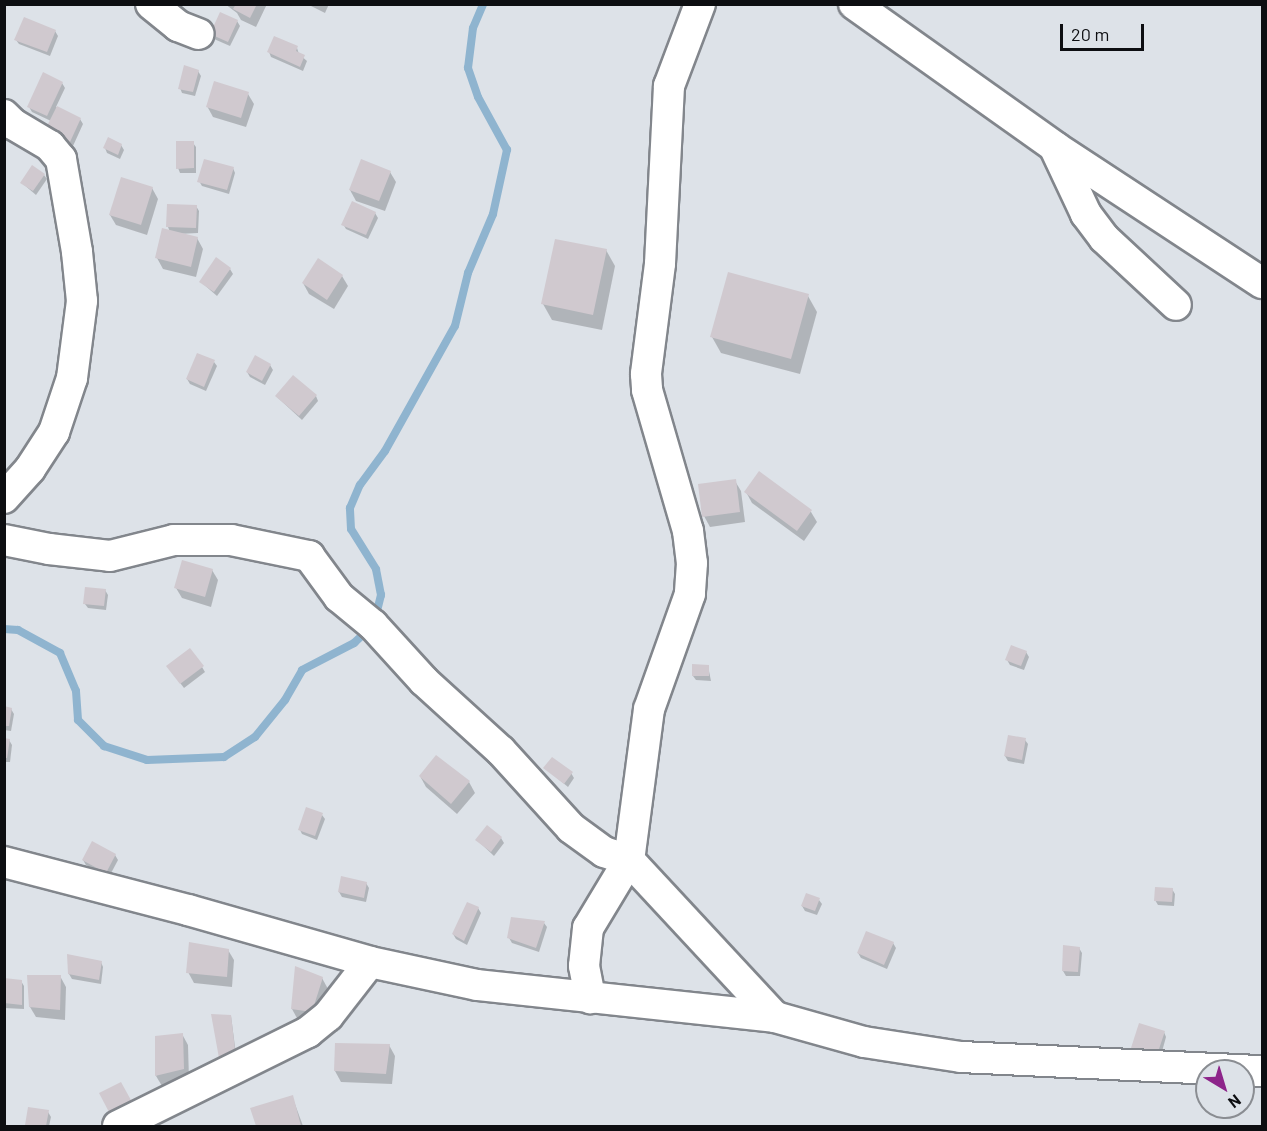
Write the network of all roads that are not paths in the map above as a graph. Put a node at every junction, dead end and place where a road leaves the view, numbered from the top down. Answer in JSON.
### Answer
{"nodes":[{"id":1,"x":151,"y":4,"type":"edge"},
{"id":2,"x":700,"y":4,"type":"edge"},
{"id":3,"x":854,"y":4,"type":"edge"},
{"id":4,"x":199,"y":34,"type":"dead end"},
{"id":5,"x":4,"y":116,"type":"edge"},
{"id":6,"x":1055,"y":147,"type":"junction"},
{"id":7,"x":1263,"y":283,"type":"edge"},
{"id":8,"x":1176,"y":305,"type":"dead end"},
{"id":9,"x":4,"y":498,"type":"edge"},
{"id":10,"x":4,"y":540,"type":"edge"},
{"id":11,"x":629,"y":860,"type":"junction"},
{"id":12,"x":4,"y":862,"type":"edge"},
{"id":13,"x":370,"y":962,"type":"junction"},
{"id":14,"x":590,"y":998,"type":"junction"},
{"id":15,"x":776,"y":1017,"type":"junction"},
{"id":16,"x":1263,"y":1071,"type":"edge"},
{"id":17,"x":118,"y":1126,"type":"edge"}],
"edges":[{"from":1,"to":4,"type":"street"},
{"from":2,"to":11,"type":"street"},
{"from":3,"to":6,"type":"street"},
{"from":5,"to":9,"type":"street"},
{"from":6,"to":7,"type":"street"},
{"from":6,"to":8,"type":"street"},
{"from":10,"to":11,"type":"street"},
{"from":11,"to":14,"type":"street"},
{"from":11,"to":15,"type":"street"},
{"from":12,"to":13,"type":"street"},
{"from":13,"to":14,"type":"street"},
{"from":13,"to":17,"type":"street"},
{"from":14,"to":15,"type":"street"},
{"from":15,"to":16,"type":"street"}]}
